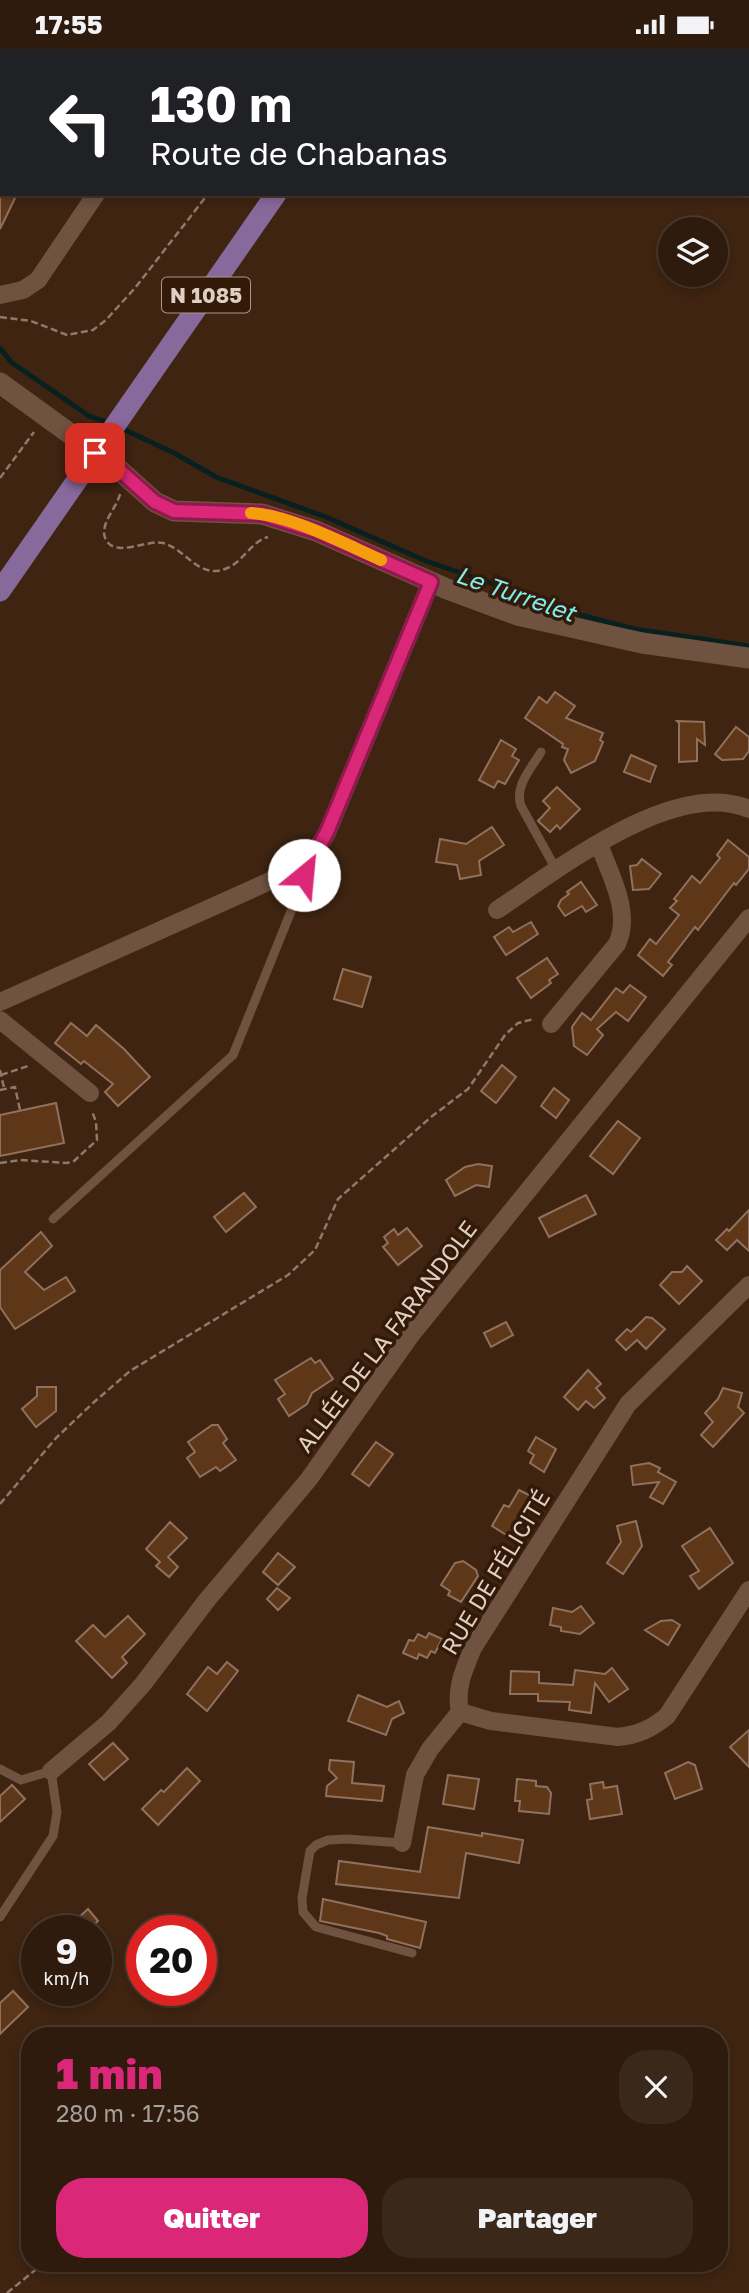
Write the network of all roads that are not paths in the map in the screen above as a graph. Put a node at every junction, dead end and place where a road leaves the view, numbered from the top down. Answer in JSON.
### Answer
{"nodes":[{"id":1,"x":95,"y":196,"type":"edge"},
{"id":2,"x":275,"y":196,"type":"edge"},
{"id":3,"x":0,"y":295,"type":"edge"},
{"id":4,"x":0,"y":383,"type":"edge"},
{"id":5,"x":431,"y":582,"type":"junction"},
{"id":6,"x":0,"y":591,"type":"edge"},
{"id":7,"x":749,"y":658,"type":"edge"},
{"id":8,"x":541,"y":753,"type":"dead end"},
{"id":9,"x":749,"y":809,"type":"edge"},
{"id":10,"x":599,"y":843,"type":"junction"},
{"id":11,"x":301,"y":865,"type":"junction"},
{"id":12,"x":557,"y":871,"type":"junction"},
{"id":13,"x":497,"y":910,"type":"dead end"},
{"id":14,"x":749,"y":918,"type":"edge"},
{"id":15,"x":0,"y":1002,"type":"edge"},
{"id":16,"x":0,"y":1020,"type":"edge"},
{"id":17,"x":551,"y":1024,"type":"road end"},
{"id":18,"x":90,"y":1100,"type":"road end"},
{"id":19,"x":53,"y":1219,"type":"dead end"},
{"id":20,"x":749,"y":1285,"type":"edge"},
{"id":21,"x":749,"y":1590,"type":"edge"},
{"id":22,"x":460,"y":1712,"type":"junction"},
{"id":23,"x":0,"y":1769,"type":"edge"},
{"id":24,"x":51,"y":1771,"type":"junction"},
{"id":25,"x":402,"y":1843,"type":"joint"},
{"id":26,"x":0,"y":1917,"type":"edge"},
{"id":27,"x":412,"y":1953,"type":"dead end"}],
"edges":[{"from":1,"to":3,"type":"street"},
{"from":2,"to":6,"type":"main road","number":"N 1085"},
{"from":4,"to":5,"type":"street"},
{"from":5,"to":7,"type":"street"},
{"from":5,"to":11,"type":"street"},
{"from":8,"to":12,"type":"lane"},
{"from":9,"to":10,"type":"street"},
{"from":10,"to":12,"type":"street"},
{"from":10,"to":17,"type":"street"},
{"from":11,"to":15,"type":"street"},
{"from":11,"to":19,"type":"lane"},
{"from":12,"to":13,"type":"street"},
{"from":14,"to":24,"type":"street","name":"ALLÉE DE LA FARANDOLE"},
{"from":16,"to":18,"type":"street"},
{"from":20,"to":22,"type":"street","name":"RUE DE FÉLICITÉ"},
{"from":21,"to":22,"type":"street"},
{"from":22,"to":25,"type":"street"},
{"from":23,"to":24,"type":"lane"},
{"from":24,"to":26,"type":"lane"},
{"from":25,"to":27,"type":"lane"}]}
